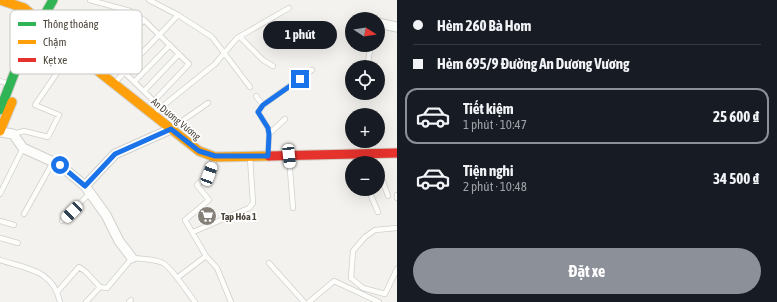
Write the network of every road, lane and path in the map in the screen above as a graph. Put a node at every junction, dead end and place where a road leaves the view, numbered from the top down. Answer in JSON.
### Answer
{"nodes":[{"id":1,"x":0,"y":0,"type":"edge"},
{"id":2,"x":53,"y":0,"type":"edge"},
{"id":3,"x":90,"y":0,"type":"edge"},
{"id":4,"x":149,"y":0,"type":"edge"},
{"id":5,"x":289,"y":8,"type":"dead end"},
{"id":6,"x":26,"y":10,"type":"edge"},
{"id":7,"x":48,"y":10,"type":"edge"},
{"id":8,"x":126,"y":10,"type":"edge"},
{"id":9,"x":178,"y":15,"type":"junction"},
{"id":10,"x":144,"y":20,"type":"edge"},
{"id":11,"x":385,"y":24,"type":"edge"},
{"id":12,"x":397,"y":27,"type":"edge"},
{"id":13,"x":161,"y":35,"type":"junction"},
{"id":14,"x":240,"y":37,"type":"junction"},
{"id":15,"x":170,"y":45,"type":"junction"},
{"id":16,"x":223,"y":53,"type":"junction"},
{"id":17,"x":142,"y":54,"type":"edge"},
{"id":18,"x":179,"y":54,"type":"junction"},
{"id":19,"x":272,"y":66,"type":"dead end"},
{"id":20,"x":312,"y":70,"type":"dead end"},
{"id":21,"x":14,"y":74,"type":"edge"},
{"id":22,"x":24,"y":74,"type":"edge"},
{"id":23,"x":57,"y":74,"type":"edge"},
{"id":24,"x":122,"y":74,"type":"edge"},
{"id":25,"x":126,"y":74,"type":"edge"},
{"id":26,"x":142,"y":74,"type":"edge"},
{"id":27,"x":142,"y":74,"type":"edge"},
{"id":28,"x":103,"y":75,"type":"edge"},
{"id":29,"x":0,"y":81,"type":"edge"},
{"id":30,"x":134,"y":82,"type":"junction"},
{"id":31,"x":115,"y":83,"type":"junction"},
{"id":32,"x":10,"y":85,"type":"junction"},
{"id":33,"x":250,"y":87,"type":"dead end"},
{"id":34,"x":144,"y":91,"type":"junction"},
{"id":35,"x":256,"y":96,"type":"dead end"},
{"id":36,"x":154,"y":101,"type":"junction"},
{"id":37,"x":208,"y":103,"type":"dead end"},
{"id":38,"x":263,"y":105,"type":"junction"},
{"id":39,"x":161,"y":108,"type":"junction"},
{"id":40,"x":0,"y":110,"type":"edge"},
{"id":41,"x":153,"y":114,"type":"junction"},
{"id":42,"x":285,"y":119,"type":"dead end"},
{"id":43,"x":171,"y":129,"type":"junction"},
{"id":44,"x":0,"y":132,"type":"edge"},
{"id":45,"x":13,"y":134,"type":"junction"},
{"id":46,"x":269,"y":134,"type":"junction"},
{"id":47,"x":23,"y":148,"type":"junction"},
{"id":48,"x":396,"y":155,"type":"edge"},
{"id":49,"x":215,"y":156,"type":"junction"},
{"id":50,"x":250,"y":156,"type":"junction"},
{"id":51,"x":268,"y":156,"type":"junction"},
{"id":52,"x":289,"y":156,"type":"junction"},
{"id":53,"x":53,"y":162,"type":"junction"},
{"id":54,"x":385,"y":188,"type":"edge"},
{"id":55,"x":87,"y":190,"type":"junction"},
{"id":56,"x":0,"y":194,"type":"edge"},
{"id":57,"x":397,"y":195,"type":"edge"},
{"id":58,"x":371,"y":196,"type":"edge"},
{"id":59,"x":388,"y":196,"type":"dead end"},
{"id":60,"x":397,"y":198,"type":"edge"},
{"id":61,"x":293,"y":208,"type":"dead end"},
{"id":62,"x":378,"y":212,"type":"dead end"},
{"id":63,"x":24,"y":214,"type":"dead end"},
{"id":64,"x":62,"y":221,"type":"dead end"},
{"id":65,"x":0,"y":222,"type":"edge"},
{"id":66,"x":14,"y":225,"type":"dead end"},
{"id":67,"x":397,"y":228,"type":"edge"},
{"id":68,"x":193,"y":232,"type":"junction"},
{"id":69,"x":0,"y":238,"type":"edge"},
{"id":70,"x":18,"y":243,"type":"dead end"},
{"id":71,"x":206,"y":256,"type":"junction"},
{"id":72,"x":132,"y":258,"type":"junction"},
{"id":73,"x":0,"y":260,"type":"edge"},
{"id":74,"x":269,"y":262,"type":"dead end"},
{"id":75,"x":397,"y":269,"type":"edge"},
{"id":76,"x":177,"y":278,"type":"junction"},
{"id":77,"x":100,"y":287,"type":"junction"},
{"id":78,"x":58,"y":291,"type":"junction"},
{"id":79,"x":60,"y":302,"type":"edge"},
{"id":80,"x":86,"y":302,"type":"edge"},
{"id":81,"x":195,"y":302,"type":"edge"},
{"id":82,"x":231,"y":302,"type":"edge"},
{"id":83,"x":304,"y":302,"type":"edge"},
{"id":84,"x":309,"y":302,"type":"edge"},
{"id":85,"x":379,"y":302,"type":"edge"}],
"edges":[{"from":1,"to":6,"type":"main road","name":"An Dương Vương"},
{"from":2,"to":7,"type":"main road"},
{"from":3,"to":8,"type":"lane"},
{"from":4,"to":9,"type":"lane"},
{"from":5,"to":14,"type":"lane"},
{"from":9,"to":13,"type":"lane"},
{"from":9,"to":16,"type":"lane"},
{"from":10,"to":13,"type":"lane"},
{"from":11,"to":12,"type":"street"},
{"from":13,"to":15,"type":"lane"},
{"from":13,"to":17,"type":"lane"},
{"from":14,"to":16,"type":"lane"},
{"from":14,"to":19,"type":"lane"},
{"from":15,"to":18,"type":"lane"},
{"from":15,"to":26,"type":"lane"},
{"from":16,"to":33,"type":"lane"},
{"from":16,"to":39,"type":"lane"},
{"from":18,"to":34,"type":"lane"},
{"from":18,"to":36,"type":"lane"},
{"from":20,"to":38,"type":"lane"},
{"from":21,"to":32,"type":"main road"},
{"from":22,"to":44,"type":"main road"},
{"from":23,"to":45,"type":"lane"},
{"from":24,"to":31,"type":"lane"},
{"from":25,"to":30,"type":"lane"},
{"from":27,"to":30,"type":"lane"},
{"from":28,"to":31,"type":"main road","name":"An Dương Vương"},
{"from":29,"to":32,"type":"lane"},
{"from":30,"to":34,"type":"lane"},
{"from":31,"to":41,"type":"main road","name":"An Dương Vương"},
{"from":32,"to":40,"type":"main road"},
{"from":34,"to":36,"type":"lane"},
{"from":35,"to":38,"type":"lane"},
{"from":36,"to":39,"type":"lane"},
{"from":37,"to":43,"type":"lane"},
{"from":38,"to":46,"type":"lane"},
{"from":39,"to":41,"type":"lane"},
{"from":41,"to":43,"type":"main road","name":"An Dương Vương"},
{"from":42,"to":46,"type":"lane"},
{"from":43,"to":49,"type":"main road","name":"An Dương Vương"},
{"from":43,"to":55,"type":"street"},
{"from":44,"to":45,"type":"street"},
{"from":45,"to":47,"type":"street"},
{"from":46,"to":51,"type":"lane"},
{"from":47,"to":53,"type":"street"},
{"from":47,"to":56,"type":"lane"},
{"from":48,"to":52,"type":"main road","name":"An Dương Vương"},
{"from":49,"to":50,"type":"main road","name":"An Dương Vương"},
{"from":49,"to":68,"type":"lane"},
{"from":50,"to":51,"type":"main road","name":"An Dương Vương"},
{"from":50,"to":68,"type":"lane"},
{"from":51,"to":52,"type":"main road","name":"An Dương Vương"},
{"from":52,"to":61,"type":"lane"},
{"from":53,"to":55,"type":"street"},
{"from":53,"to":63,"type":"lane"},
{"from":54,"to":59,"type":"lane"},
{"from":55,"to":64,"type":"lane"},
{"from":55,"to":72,"type":"street"},
{"from":57,"to":60,"type":"lane"},
{"from":58,"to":62,"type":"lane"},
{"from":65,"to":66,"type":"lane"},
{"from":67,"to":75,"type":"lane"},
{"from":68,"to":71,"type":"lane"},
{"from":69,"to":70,"type":"lane"},
{"from":71,"to":76,"type":"lane"},
{"from":71,"to":82,"type":"lane"},
{"from":72,"to":76,"type":"lane"},
{"from":72,"to":77,"type":"lane"},
{"from":73,"to":78,"type":"lane"},
{"from":74,"to":83,"type":"lane"},
{"from":76,"to":81,"type":"lane"},
{"from":77,"to":78,"type":"lane"},
{"from":77,"to":80,"type":"lane"},
{"from":78,"to":79,"type":"lane"},
{"from":84,"to":85,"type":"lane"}]}
